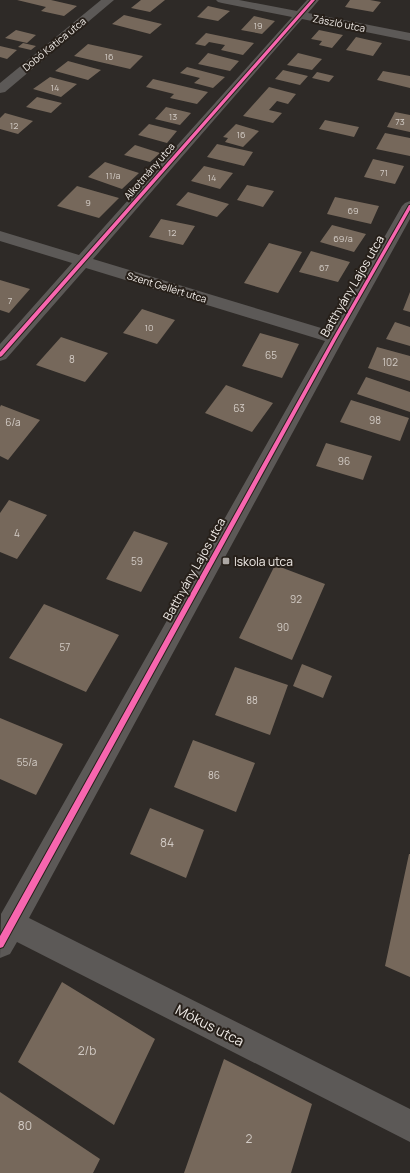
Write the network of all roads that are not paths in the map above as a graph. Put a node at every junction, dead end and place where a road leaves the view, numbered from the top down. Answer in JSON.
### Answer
{"nodes":[{"id":1,"x":108,"y":0,"type":"edge"},
{"id":2,"x":222,"y":0,"type":"edge"},
{"id":3,"x":313,"y":0,"type":"edge"},
{"id":4,"x":300,"y":16,"type":"junction"},
{"id":5,"x":410,"y":37,"type":"edge"},
{"id":6,"x":0,"y":89,"type":"edge"},
{"id":7,"x":410,"y":206,"type":"edge"},
{"id":8,"x":404,"y":230,"type":"edge"},
{"id":9,"x":0,"y":236,"type":"edge"},
{"id":10,"x":83,"y":261,"type":"junction"},
{"id":11,"x":335,"y":338,"type":"junction"},
{"id":12,"x":0,"y":355,"type":"edge"},
{"id":13,"x":6,"y":934,"type":"edge"},
{"id":14,"x":410,"y":1126,"type":"edge"}],
"edges":[{"from":1,"to":6,"type":"street","name":"Dobó Katica utca"},
{"from":2,"to":4,"type":"street","name":"Zászló utca"},
{"from":3,"to":4,"type":"street","name":"Alkotmány utca"},
{"from":4,"to":5,"type":"street","name":"Zászló utca"},
{"from":4,"to":10,"type":"street","name":"Alkotmány utca"},
{"from":7,"to":8,"type":"street","name":"Batthyány Lajos utca"},
{"from":8,"to":11,"type":"street","name":"Batthyány Lajos utca"},
{"from":9,"to":10,"type":"street","name":"Szent Gellért utca"},
{"from":10,"to":11,"type":"street","name":"Szent Gellért utca"},
{"from":10,"to":12,"type":"street","name":"Alkotmány utca"},
{"from":11,"to":13,"type":"street","name":"Batthyány Lajos utca"},
{"from":13,"to":14,"type":"street","name":"Mókus utca"}]}
